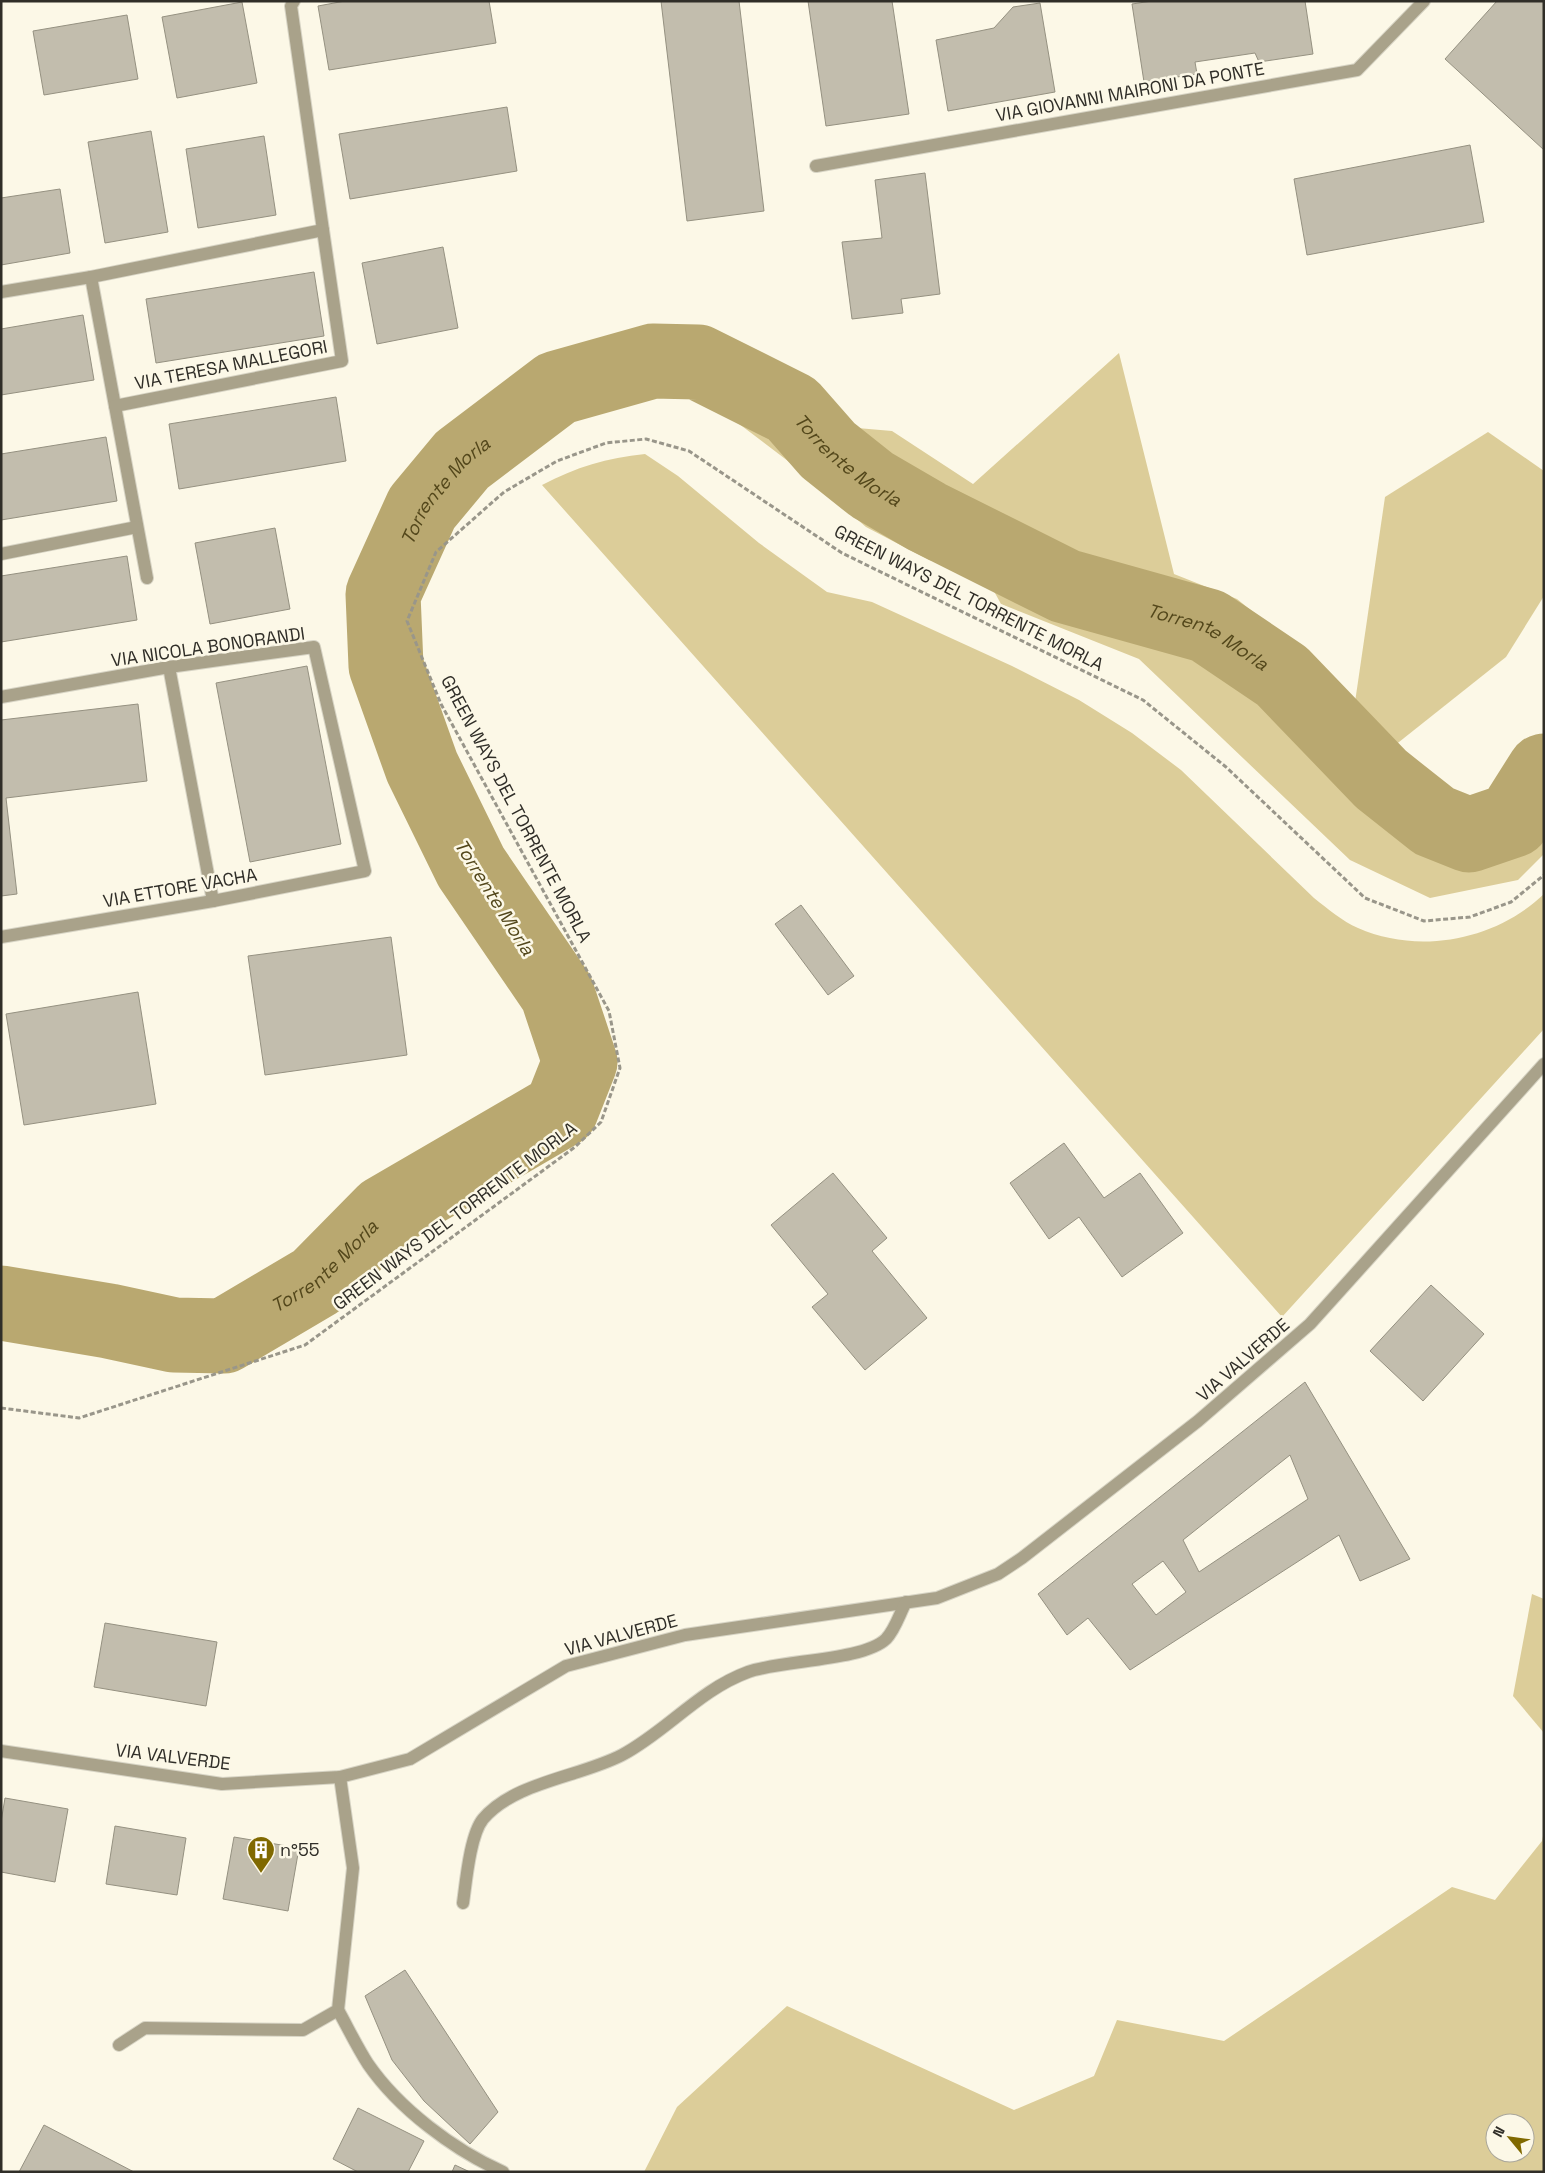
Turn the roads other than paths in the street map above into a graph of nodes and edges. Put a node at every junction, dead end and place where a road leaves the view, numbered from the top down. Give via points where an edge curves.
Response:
1 (294, 1) edge
2 (1424, 1) edge
3 (816, 166) dead end
4 (323, 230) junction
5 (91, 277) junction
6 (1, 292) edge
7 (115, 406) junction
8 (138, 527) junction
9 (1, 554) edge
10 (147, 578) dead end
11 (169, 667) junction
12 (1, 697) edge
13 (364, 871) joint
14 (213, 900) junction
15 (1, 937) edge
16 (1544, 1064) edge
17 (906, 1602) junction
18 (1, 1751) edge
19 (340, 1777) junction
20 (464, 1903) dead end
21 (338, 2010) junction
22 (119, 2045) dead end
23 (503, 2172) edge

1 - 4 street, VIA TERESA MALLEGORI via 291,6
2 - 3 street, VIA GIOVANNI MAIRONI DA PONTE via 1357,70
4 - 5 street
4 - 7 street, VIA TERESA MALLEGORI via 342,361
5 - 6 street
5 - 7 street, VIA TERESA MALLEGORI
7 - 8 street, VIA TERESA MALLEGORI
8 - 9 street
8 - 10 street, VIA TERESA MALLEGORI
11 - 12 street, VIA NICOLA BONORANDI
11 - 13 street, VIA NICOLA BONORANDI via 314,647
11 - 14 street
13 - 14 street, VIA ETTORE VACHA
14 - 15 street, VIA ETTORE VACHA
16 - 17 street, VIA VALVERDE via 1310,1324 1198,1422 998,1574 937,1598
17 - 19 street, VIA VALVERDE via 685,1635 566,1666 410,1759
17 - 20 street via 886,1639 862,1652 749,1672 709,1690 622,1754 496,1805 481,1821 469,1859
18 - 19 street, VIA VALVERDE via 222,1784
19 - 21 street via 353,1868
21 - 22 street via 304,2030 145,2028
21 - 23 street via 369,2065 408,2109 473,2158

